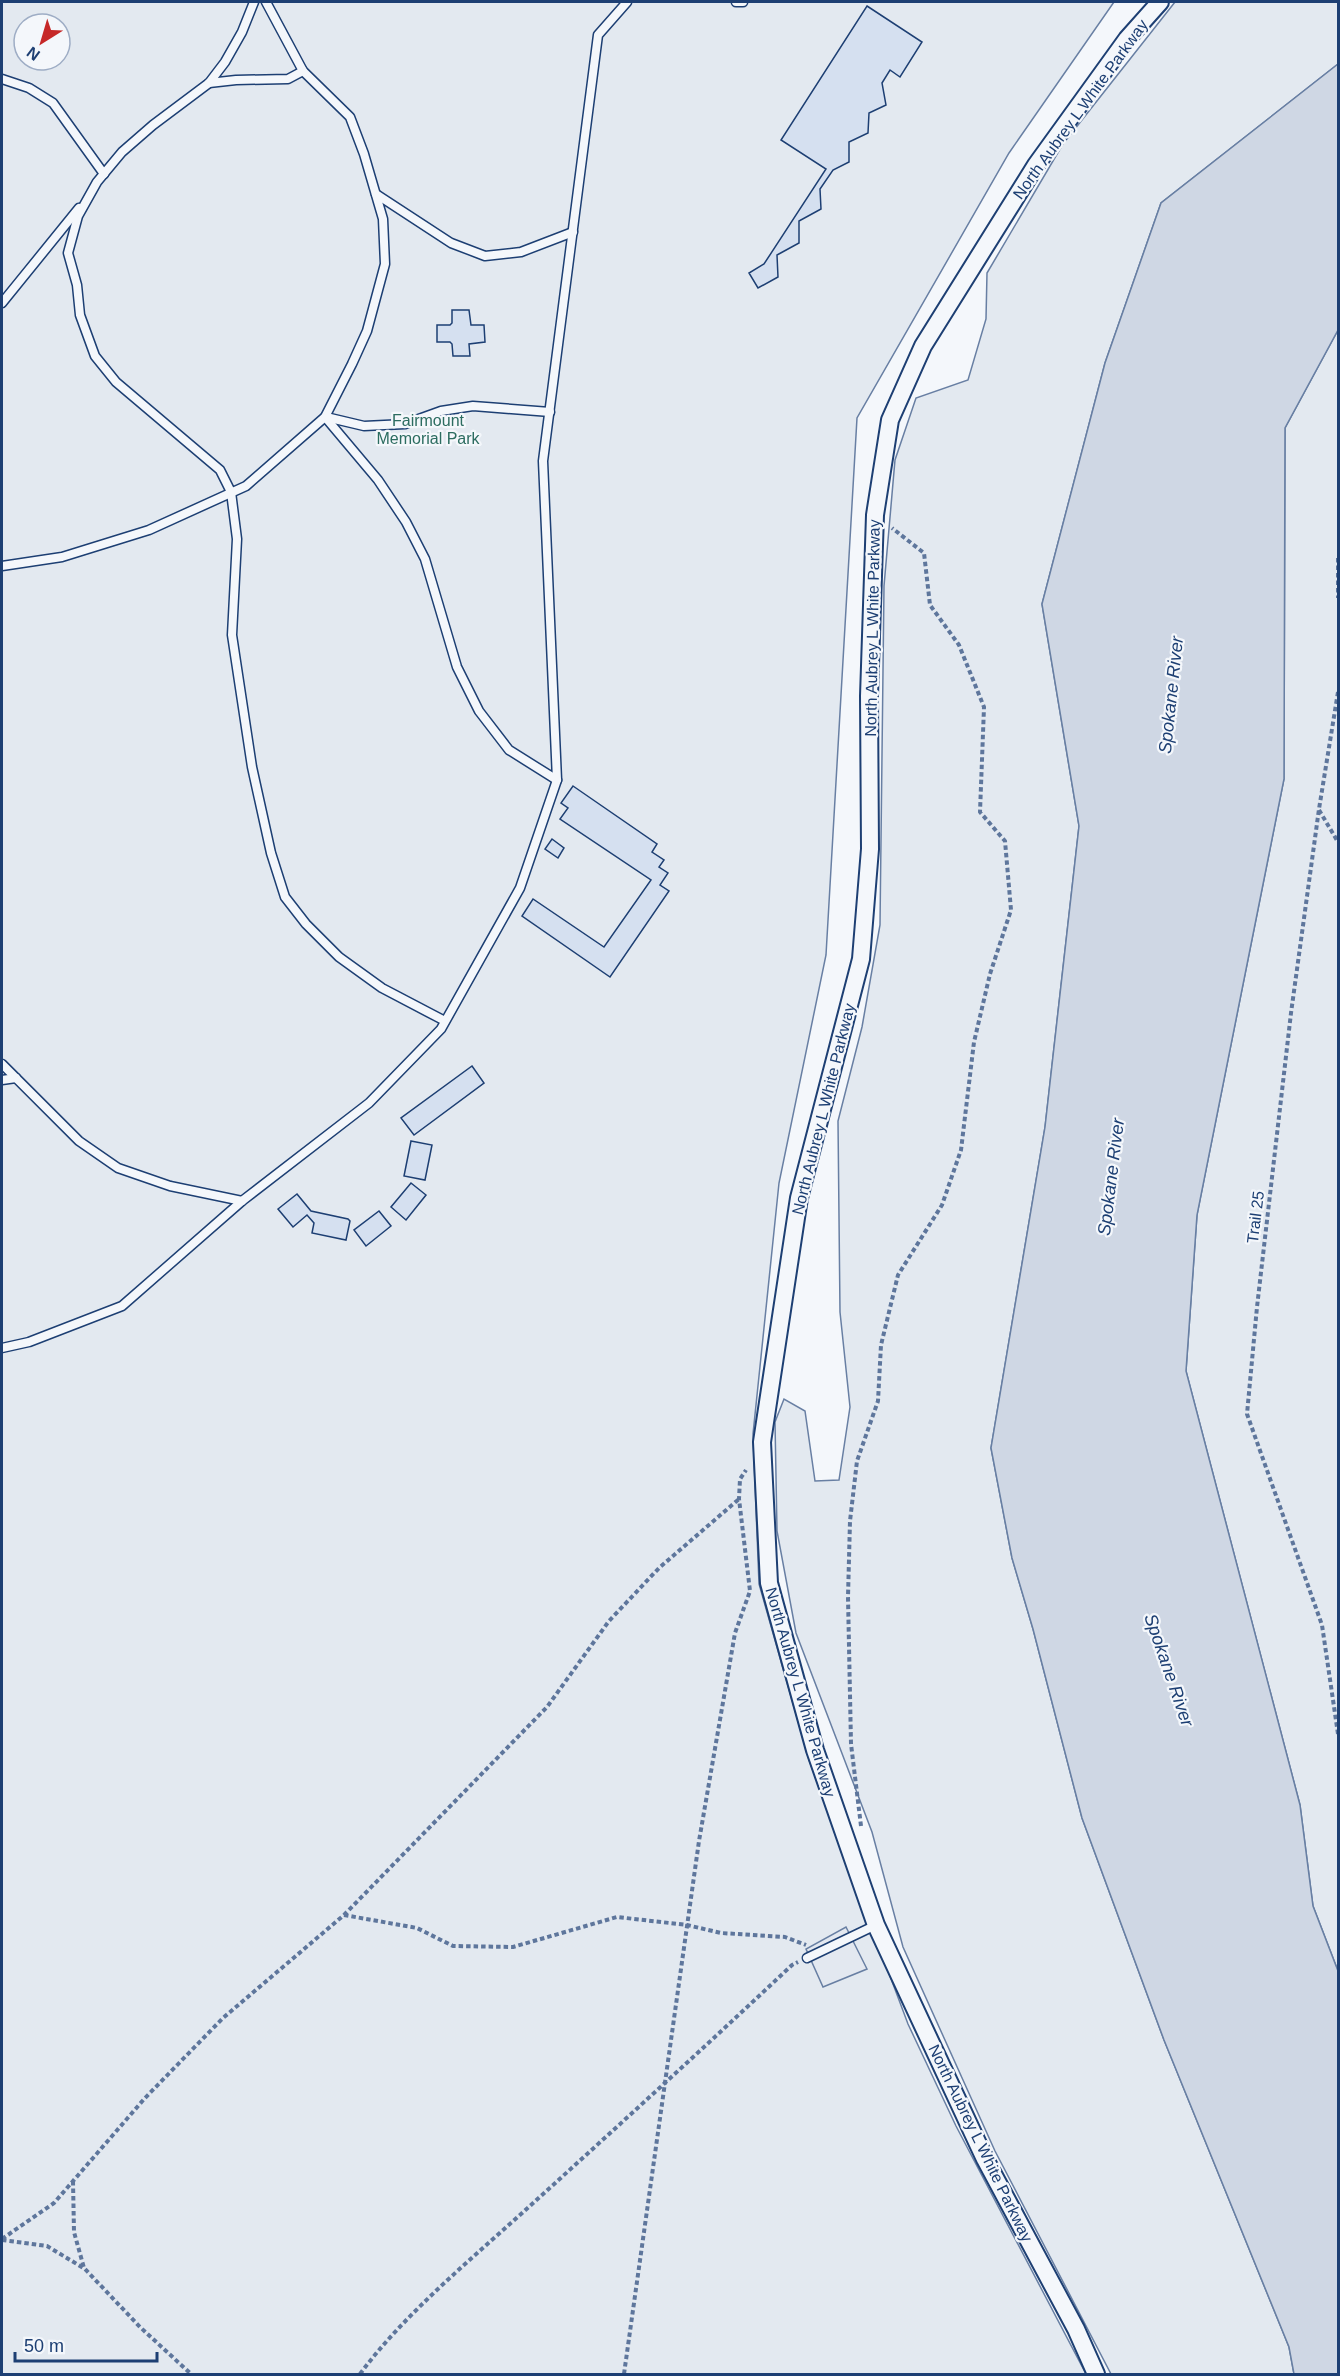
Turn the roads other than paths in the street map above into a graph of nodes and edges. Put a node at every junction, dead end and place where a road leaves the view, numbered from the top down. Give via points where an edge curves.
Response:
1 (254, 2) edge
2 (266, 2) edge
3 (627, 2) edge
4 (735, 2) edge
5 (743, 2) edge
6 (1160, 2) edge
7 (303, 71) junction
8 (2, 79) edge
9 (209, 83) junction
10 (104, 174) junction
11 (90, 194) junction
12 (376, 194) junction
13 (573, 232) junction
14 (2, 303) edge
15 (550, 412) junction
16 (326, 417) junction
17 (231, 492) junction
18 (2, 566) edge
19 (557, 780) junction
20 (445, 1021) junction
21 (2, 1064) edge
22 (16, 1078) junction
23 (2, 1080) edge
24 (242, 1201) junction
25 (2, 1348) edge
26 (876, 1924) junction
27 (807, 1958) road end
28 (1096, 2374) edge

1 - 9 lane via 236,42
2 - 7 lane
3 - 13 lane via 598,35
4 - 5 lane
6 - 26 street, North Aubrey L White Parkway via 1127,39 1036,165 923,346 890,420 875,515 869,696 870,849 861,959 799,1198 762,1442 769,1583 815,1750
7 - 9 lane via 288,79
7 - 12 lane via 350,117
8 - 10 lane via 29,88 53,103
9 - 10 lane via 153,125
10 - 11 lane
11 - 14 lane
11 - 17 lane via 78,216 68,253 80,315 95,356 116,382 220,470
12 - 13 lane via 451,243 485,256 521,252
12 - 16 lane via 383,219 385,264 367,331
13 - 15 lane
15 - 16 lane via 473,406 441,411 405,424 364,426
15 - 19 lane via 543,460
16 - 17 lane via 246,486
16 - 19 lane via 378,480 406,522 425,559 457,667 479,711 508,750
17 - 18 lane via 149,530 62,557
17 - 20 lane via 237,538 232,635 252,767 285,897 339,957 382,988
19 - 20 lane via 520,888
20 - 24 lane via 369,1103
21 - 22 lane
22 - 23 lane
22 - 24 lane via 79,1141 118,1168 170,1186
24 - 25 lane via 122,1306
26 - 27 lane
26 - 28 street, North Aubrey L White Parkway via 985,2159

